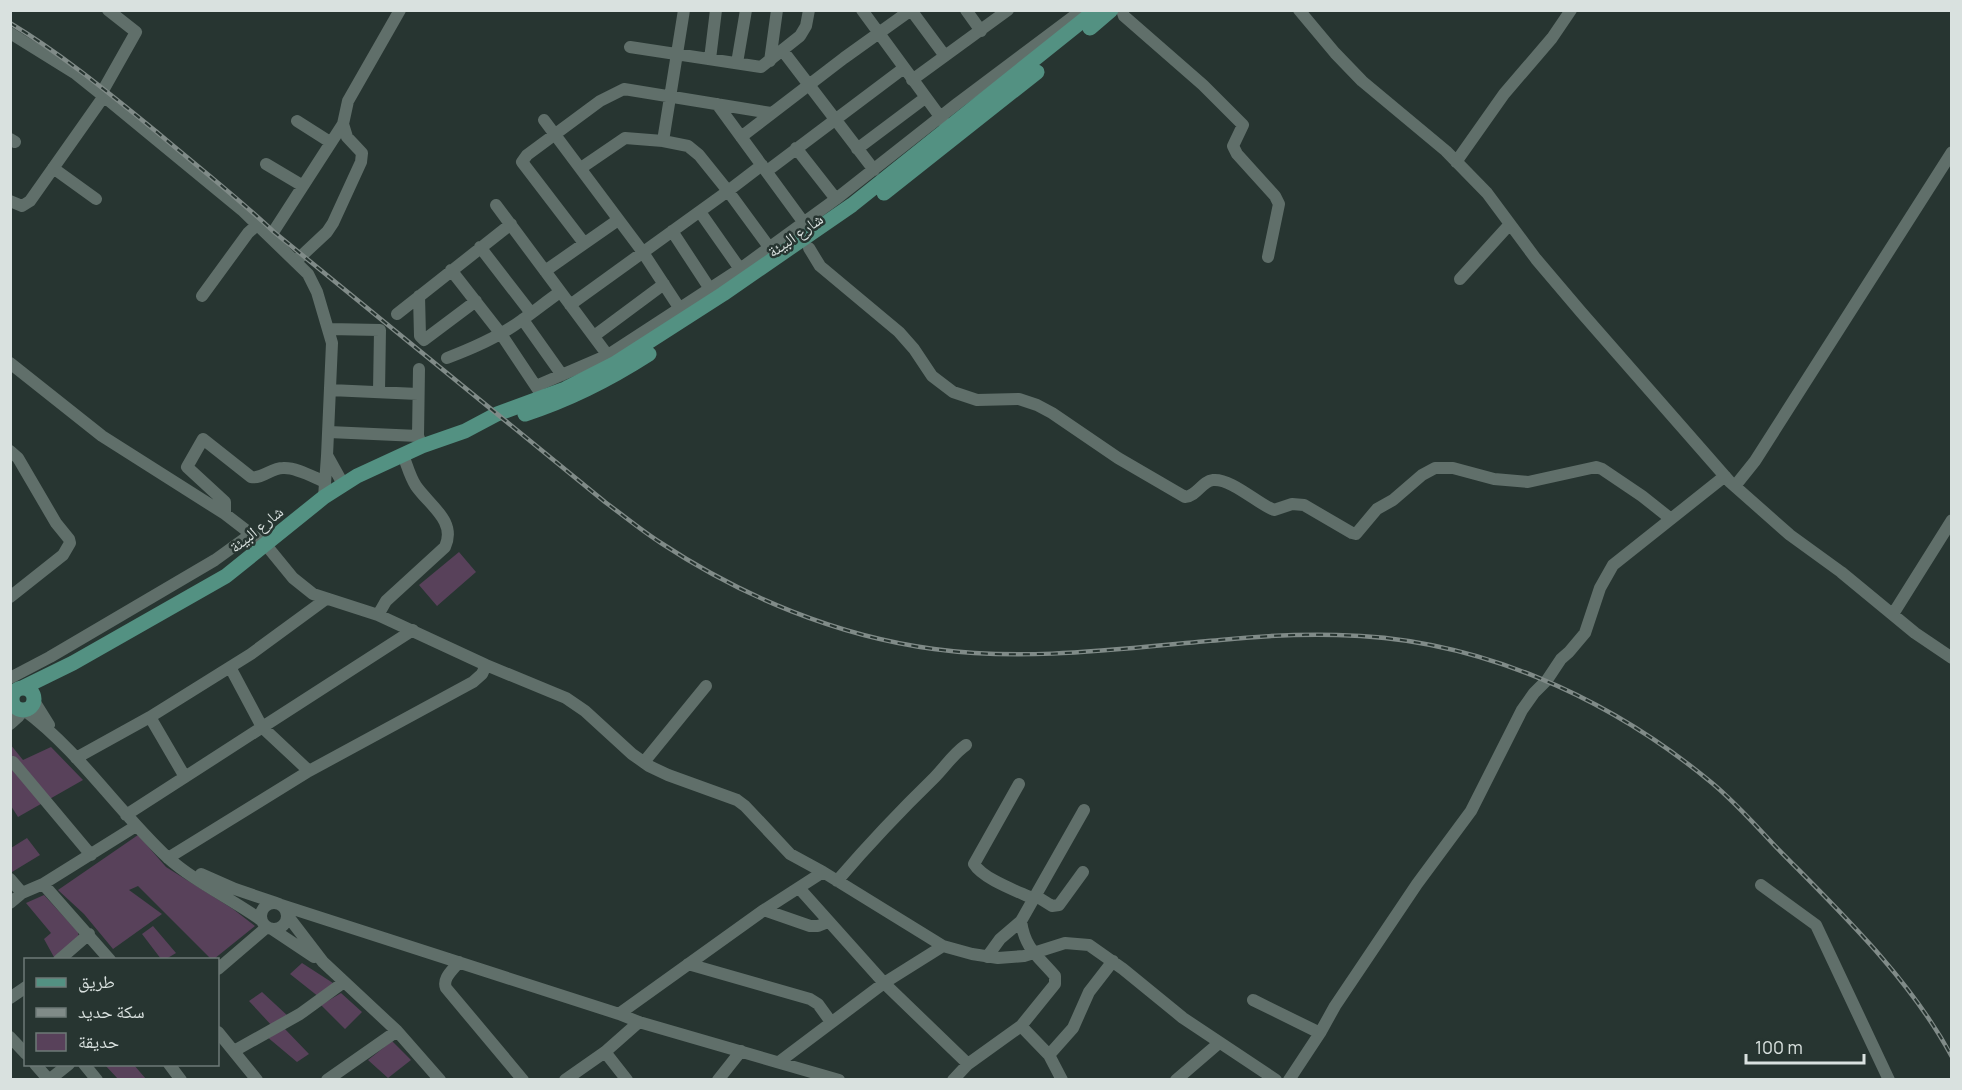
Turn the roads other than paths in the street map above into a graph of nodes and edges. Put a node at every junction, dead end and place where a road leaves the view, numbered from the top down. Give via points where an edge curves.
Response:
1 (108, 10) edge
2 (400, 10) edge
3 (684, 10) edge
4 (716, 10) edge
5 (746, 10) edge
6 (777, 10) edge
7 (809, 10) edge
8 (911, 10) edge
9 (966, 10) edge
10 (1008, 10) edge
11 (1096, 10) edge
12 (1111, 10) edge
13 (1122, 10) edge
14 (1299, 10) edge
15 (1571, 10) edge
16 (863, 11) edge
17 (1079, 12) edge
18 (981, 30) junction
19 (11, 34) edge
20 (878, 34) junction
21 (630, 47) dead end
22 (783, 51) junction
23 (677, 54) junction
24 (945, 56) junction
25 (710, 59) junction
26 (770, 61) junction
27 (737, 63) junction
28 (904, 68) junction
29 (912, 80) junction
30 (809, 85) junction
31 (103, 95) junction
32 (670, 98) junction
33 (925, 98) junction
34 (717, 105) junction
35 (771, 112) junction
36 (834, 119) junction
37 (544, 120) dead end
38 (297, 121) dead end
39 (343, 124) junction
40 (949, 128) junction
41 (555, 134) junction
42 (741, 137) junction
43 (663, 141) junction
44 (330, 142) junction
45 (796, 148) junction
46 (857, 149) junction
47 (1952, 152) edge
48 (1456, 162) junction
49 (266, 164) dead end
50 (53, 168) junction
51 (581, 168) junction
52 (764, 168) junction
53 (874, 170) junction
54 (303, 186) junction
55 (728, 191) junction
56 (96, 199) dead end
57 (836, 200) junction
58 (10, 201) edge
59 (496, 205) dead end
60 (700, 212) junction
61 (618, 220) junction
62 (258, 224) junction
63 (804, 224) junction
64 (1510, 224) junction
65 (511, 225) junction
66 (672, 231) junction
67 (270, 237) junction
68 (584, 243) junction
69 (480, 247) junction
70 (769, 247) junction
71 (809, 248) junction
72 (642, 252) junction
73 (1268, 257) dead end
74 (296, 261) junction
75 (740, 269) junction
76 (451, 270) junction
77 (545, 271) junction
78 (1460, 279) dead end
79 (664, 284) junction
80 (710, 289) junction
81 (560, 292) junction
82 (202, 296) dead end
83 (419, 296) junction
84 (476, 301) junction
85 (570, 305) junction
86 (680, 309) junction
87 (397, 314) dead end
88 (527, 317) junction
89 (329, 328) junction
90 (501, 334) junction
91 (594, 336) junction
92 (447, 358) dead end
93 (10, 363) edge
94 (614, 364) junction
95 (419, 369) dead end
96 (562, 375) junction
97 (330, 390) junction
98 (379, 391) junction
99 (540, 392) junction
100 (418, 394) junction
101 (465, 431) junction
102 (329, 432) junction
103 (420, 441) junction
104 (10, 451) edge
105 (403, 455) junction
106 (327, 456) junction
107 (1725, 476) junction
108 (325, 482) junction
109 (343, 484) junction
110 (1735, 486) junction
111 (324, 497) junction
112 (225, 514) junction
113 (1671, 519) junction
114 (1952, 520) edge
115 (251, 534) junction
116 (266, 545) junction
117 (10, 597) edge
118 (326, 599) junction
119 (1893, 614) junction
120 (378, 615) junction
121 (413, 630) junction
122 (1952, 658) edge
123 (486, 665) junction
124 (230, 667) junction
125 (706, 686) dead end
126 (17, 694) edge
127 (150, 717) junction
128 (10, 724) edge
129 (262, 727) junction
130 (966, 745) dead end
131 (76, 758) junction
132 (14, 762) dead end
133 (644, 762) junction
134 (309, 771) junction
135 (185, 777) junction
136 (1019, 784) dead end
137 (1084, 810) dead end
138 (126, 815) junction
139 (136, 826) junction
140 (91, 855) junction
141 (168, 858) junction
142 (823, 872) junction
143 (1083, 872) dead end
144 (10, 879) edge
145 (837, 881) junction
146 (43, 884) junction
147 (1761, 885) dead end
148 (799, 888) junction
149 (22, 893) junction
150 (1035, 897) junction
151 (10, 903) edge
152 (764, 910) junction
153 (277, 918) junction
154 (323, 918) junction
155 (1021, 921) junction
156 (828, 922) junction
157 (89, 934) junction
158 (943, 946) junction
159 (1033, 954) junction
160 (987, 957) junction
161 (61, 958) edge
162 (108, 958) edge
163 (1113, 961) junction
164 (323, 962) junction
165 (459, 962) junction
166 (688, 964) junction
167 (219, 968) edge
168 (344, 982) junction
169 (884, 983) junction
170 (24, 988) edge
171 (10, 998) edge
172 (1253, 1000) dead end
173 (620, 1014) junction
174 (639, 1022) junction
175 (831, 1022) junction
176 (1021, 1026) junction
177 (397, 1031) junction
178 (219, 1033) edge
179 (1320, 1034) junction
180 (10, 1037) edge
181 (1219, 1043) junction
182 (234, 1051) junction
183 (741, 1051) junction
184 (24, 1052) edge
185 (605, 1052) junction
186 (1049, 1055) junction
187 (779, 1062) junction
188 (36, 1066) edge
189 (68, 1066) edge
190 (85, 1066) edge
191 (170, 1066) edge
192 (963, 1074) edge
193 (345, 1075) edge
194 (248, 1077) edge
195 (830, 1078) edge
196 (49, 1080) edge
197 (97, 1080) edge
198 (180, 1080) edge
199 (327, 1080) edge
200 (440, 1080) edge
201 (523, 1080) edge
202 (565, 1080) edge
203 (627, 1080) edge
204 (718, 1080) edge
205 (1062, 1080) edge
206 (1176, 1080) edge
207 (1276, 1080) edge
208 (1289, 1080) edge
209 (1889, 1080) edge

1 - 31 street via 136,32
2 - 39 street via 348,101
3 - 23 street
4 - 25 street
5 - 27 street
6 - 26 street
7 - 22 street via 805,30
8 - 20 street
8 - 24 street
9 - 18 street
10 - 18 street
11 - 40 main road, شارع البيئة
12 - 40 main road, شارع البيئة
13 - 73 street via 1243,125 1233,146 1279,204
14 - 48 street via 1356,75
15 - 48 street
16 - 20 street
17 - 40 street
18 - 24 street
19 - 31 street
20 - 28 street
20 - 30 street
21 - 23 street
22 - 26 street
22 - 30 street
23 - 25 street
23 - 32 street
24 - 29 street
25 - 27 street
26 - 27 street via 761,66
28 - 29 street
28 - 36 street
29 - 33 street
30 - 35 street
30 - 36 street
31 - 50 street
31 - 62 street
32 - 34 street
32 - 41 street via 620,90
32 - 43 street
33 - 40 street
33 - 46 street
34 - 35 street
34 - 42 street
35 - 42 street
36 - 45 street
36 - 46 street
37 - 41 street
38 - 44 street
39 - 44 street
39 - 74 street via 347,137 362,153 361,162 333,223
40 - 53 street
40 - 71 main road, شارع البيئة via 858,213
40 - 94 main road, شارع البيئة via 804,239
41 - 51 street
41 - 68 street via 522,162
42 - 52 street
43 - 51 street via 625,138
43 - 55 street via 693,149
44 - 54 street
45 - 52 street
45 - 57 street
46 - 53 street
47 - 110 street via 1755,461
48 - 64 street via 1487,193
49 - 54 street
50 - 56 street
50 - 58 street via 26,205
51 - 61 street
52 - 55 street
52 - 63 street
53 - 57 street
54 - 67 street
55 - 60 street
55 - 70 street
57 - 63 street
59 - 65 street
60 - 66 street
60 - 75 street
61 - 68 street
61 - 72 street
62 - 67 street
62 - 82 street
63 - 70 street
64 - 78 street
64 - 107 street
65 - 69 street
65 - 77 street
66 - 72 street
66 - 80 street
67 - 74 street
68 - 77 street
69 - 76 street
69 - 88 street
70 - 75 street
71 - 94 main road, شارع البيئة via 730,302
71 - 113 street via 820,266 899,332 932,376 953,392 977,400 1019,399 1037,405 1185,497 1191,497 1210,480 1217,480 1274,510 1304,505 1356,534 1377,509 1435,468 1449,467 1494,479 1528,482 1596,467
72 - 79 street
72 - 85 street
74 - 89 street via 314,282
75 - 80 street
76 - 83 street
76 - 84 street
77 - 81 street
79 - 86 street
79 - 91 street
80 - 86 street
81 - 85 street
81 - 88 street
83 - 84 street via 420,336 424,340
83 - 87 street
84 - 90 street
85 - 91 street
86 - 94 street
88 - 90 street
88 - 96 street
89 - 97 street
89 - 98 street via 380,330
90 - 92 street
90 - 99 street
91 - 94 street
93 - 112 street via 102,436
94 - 96 street
94 - 99 main road, شارع البيئة via 566,388
94 - 101 main road, شارع البيئة via 556,404
95 - 100 street
96 - 99 street
97 - 98 street
97 - 102 street
98 - 100 street
99 - 101 main road, شارع البيئة
100 - 103 street
101 - 103 main road, شارع البيئة
102 - 103 street
102 - 106 street
103 - 105 main road, شارع البيئة
104 - 117 street via 70,543 63,555
105 - 109 main road, شارع البيئة
105 - 120 street via 414,484 444,520 448,539 386,601
106 - 108 street
106 - 109 street
107 - 110 street
107 - 113 street
108 - 111 street
108 - 112 street via 290,468 251,477 203,440 187,467 225,502
109 - 111 main road, شارع البيئة
110 - 119 street via 1790,535
111 - 116 main road, شارع البيئة
112 - 115 street
113 - 179 street via 1613,565 1600,588 1585,633 1522,710 1471,811 1417,884
114 - 119 street
115 - 116 street
115 - 126 street via 215,561 50,657
116 - 118 street via 299,583
116 - 126 main road, شارع البيئة via 226,576 73,663 44,688
118 - 120 street
118 - 124 street
119 - 122 street
120 - 121 street
121 - 123 street
121 - 129 street
123 - 133 street via 576,704
123 - 134 street via 473,682
124 - 127 street
124 - 129 street
125 - 133 street
126 - 128 street via 19,716
126 - 131 street
127 - 131 street
127 - 135 street
129 - 134 street
129 - 135 street
130 - 145 street via 885,825
131 - 138 street
132 - 140 street
133 - 142 street via 736,800 790,854
134 - 141 street
135 - 138 street
136 - 150 street via 974,864 997,881
137 - 150 street
138 - 139 street
139 - 140 street
139 - 141 street
140 - 146 street
141 - 153 street
141 - 153 street via 189,875
142 - 145 street
142 - 148 street
143 - 150 street via 1059,905 1052,906
144 - 149 street
145 - 158 street
146 - 149 street
146 - 157 street
147 - 209 street via 1816,925
148 - 152 street
148 - 156 street
149 - 151 street
150 - 155 street
152 - 156 street via 810,926
152 - 166 street
153 - 154 street
153 - 154 street
153 - 164 street
153 - 164 street
153 - 167 street
154 - 165 street
155 - 159 street
155 - 160 street
156 - 169 street
157 - 161 street
157 - 162 street
158 - 160 street
158 - 169 street
159 - 160 street
159 - 163 street via 1058,944 1077,943 1089,945
159 - 176 street via 1056,980
163 - 181 street
163 - 186 street via 1089,992 1073,1028
164 - 168 street
165 - 173 street
165 - 201 street via 444,985
166 - 173 street
166 - 175 street via 810,999
168 - 177 street
168 - 182 street via 300,1014
169 - 175 street
169 - 192 street
170 - 171 street
172 - 179 street
173 - 174 street
174 - 183 street
174 - 185 street
175 - 187 street
176 - 186 street
176 - 192 street
177 - 193 street
177 - 200 street
178 - 182 street
179 - 208 street
180 - 184 street
181 - 206 street
181 - 207 street
182 - 194 street
183 - 187 street
183 - 204 street
185 - 202 street
185 - 203 street
186 - 205 street
187 - 195 street
188 - 196 street
189 - 196 street
190 - 197 street
191 - 198 street
193 - 199 street

